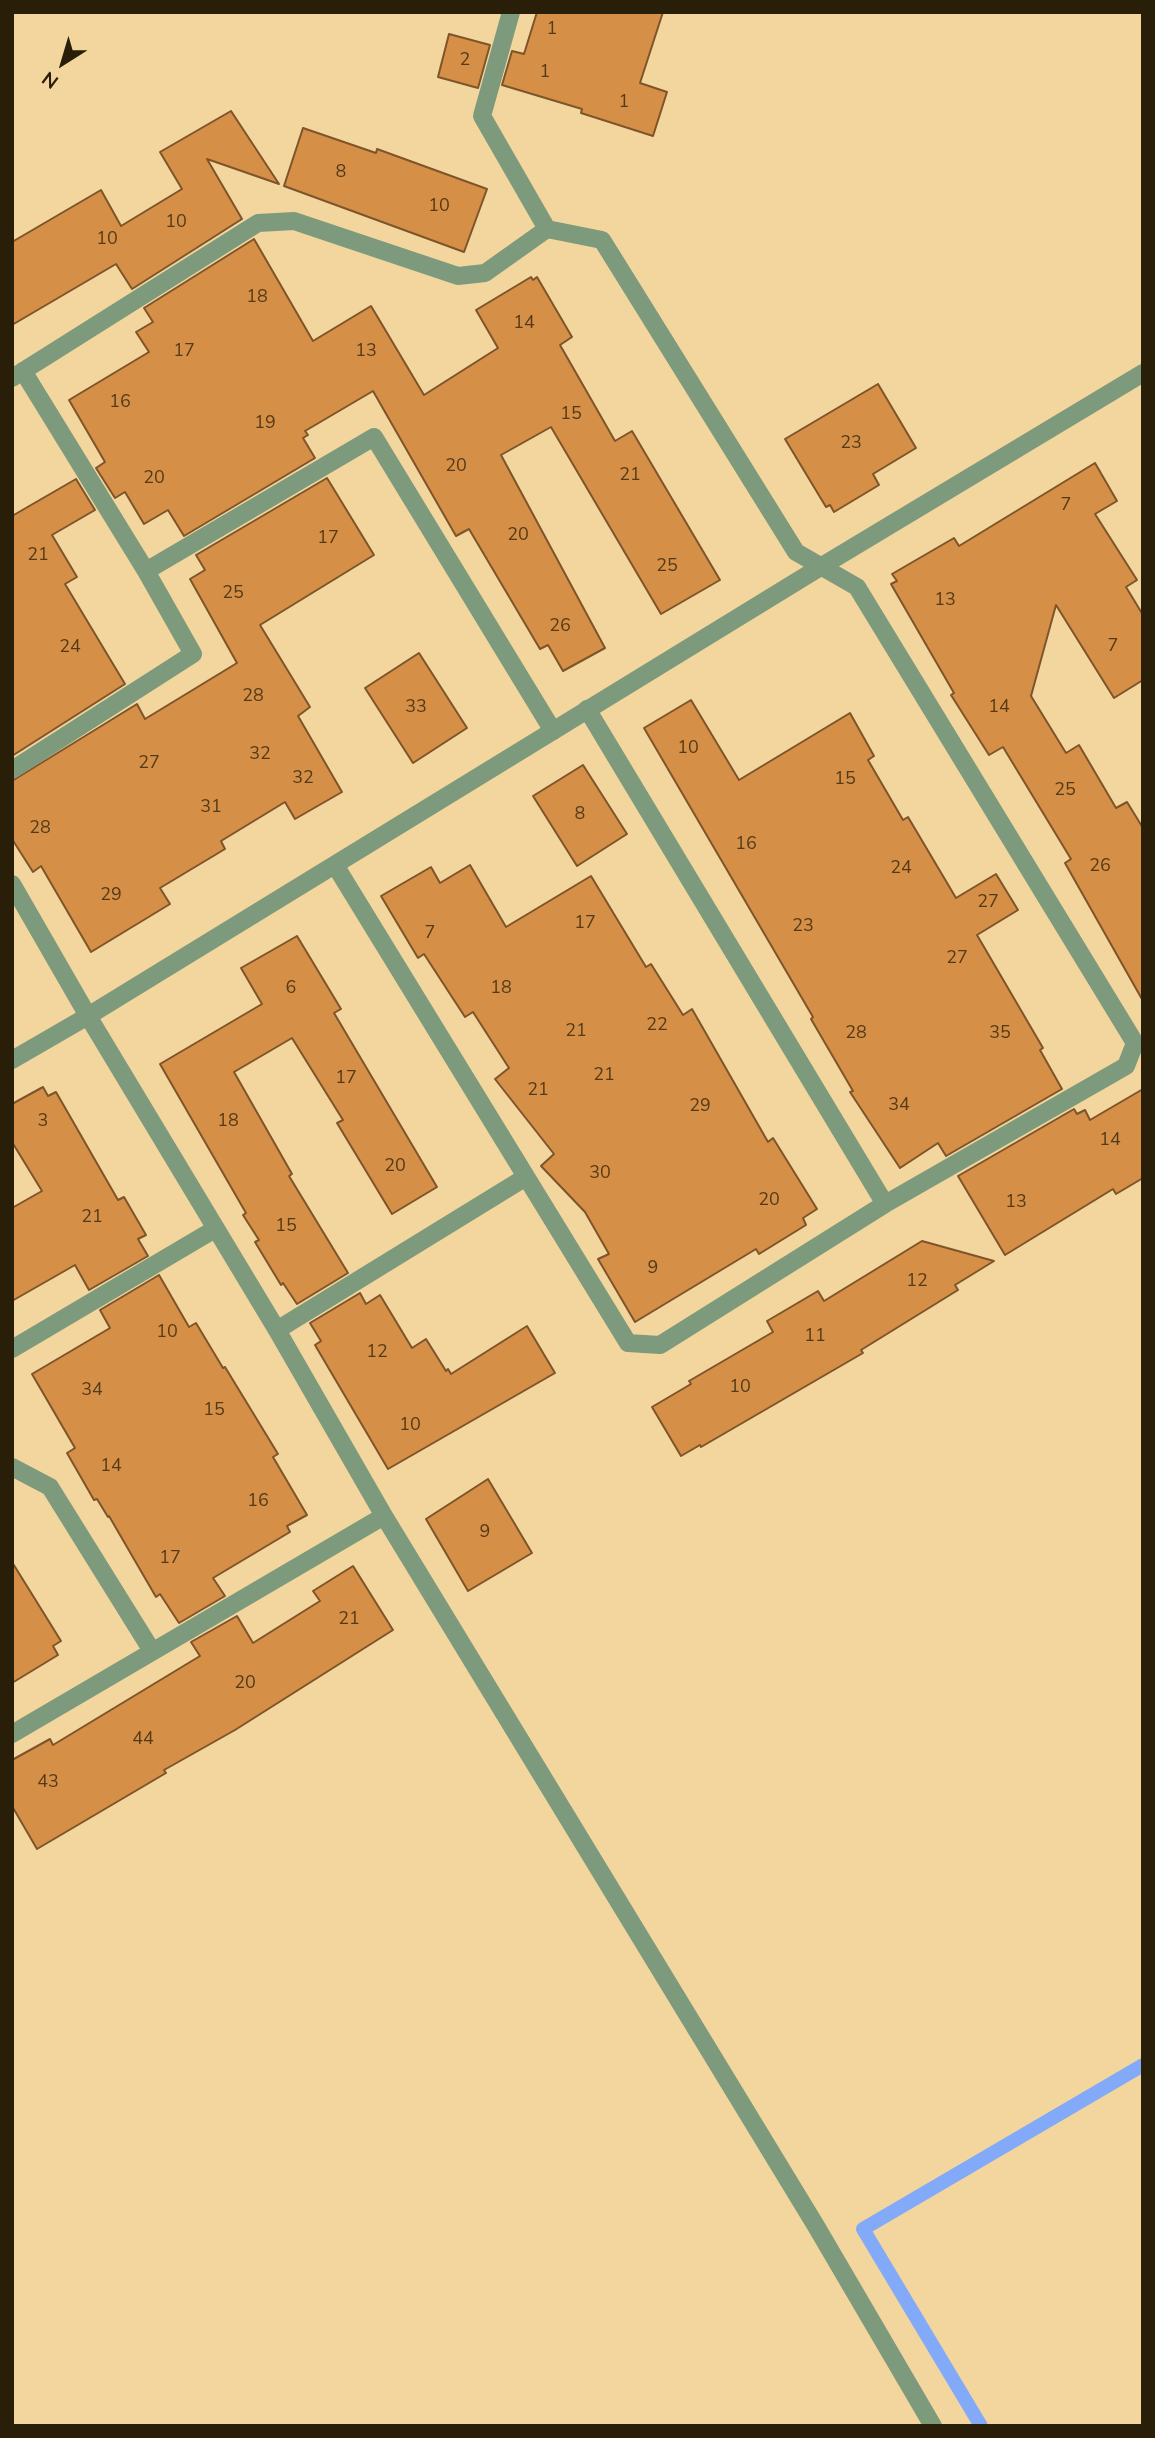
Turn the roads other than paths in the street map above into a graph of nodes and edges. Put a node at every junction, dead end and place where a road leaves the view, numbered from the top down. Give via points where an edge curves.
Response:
1 (511, 12) edge
2 (547, 229) junction
3 (1143, 373) edge
4 (18, 374) edge
5 (822, 566) junction
6 (146, 571) junction
7 (587, 709) junction
8 (553, 731) junction
9 (12, 769) edge
10 (335, 864) junction
11 (12, 884) edge
12 (88, 1016) junction
13 (12, 1060) edge
14 (526, 1177) junction
15 (885, 1204) junction
16 (215, 1228) junction
17 (277, 1330) junction
18 (12, 1349) edge
19 (12, 1467) edge
20 (384, 1516) junction
21 (152, 1651) junction
22 (12, 1734) edge
23 (933, 2426) edge

1 - 2 street via 482,116
2 - 4 street via 485,273 458,276 294,221 258,223
2 - 5 street via 602,240 796,552
3 - 5 street
4 - 6 street
5 - 7 street
5 - 15 street via 857,587 1135,1044 1126,1066
6 - 8 street via 374,437
6 - 9 street via 193,654
7 - 8 street
7 - 15 street
8 - 10 street
10 - 12 street
10 - 14 street
11 - 12 street
12 - 13 street
12 - 16 street
14 - 15 street via 628,1343 660,1345
14 - 17 street
16 - 17 street
16 - 18 street
17 - 20 street
19 - 21 street via 50,1487
20 - 21 street
20 - 23 street
21 - 22 street

